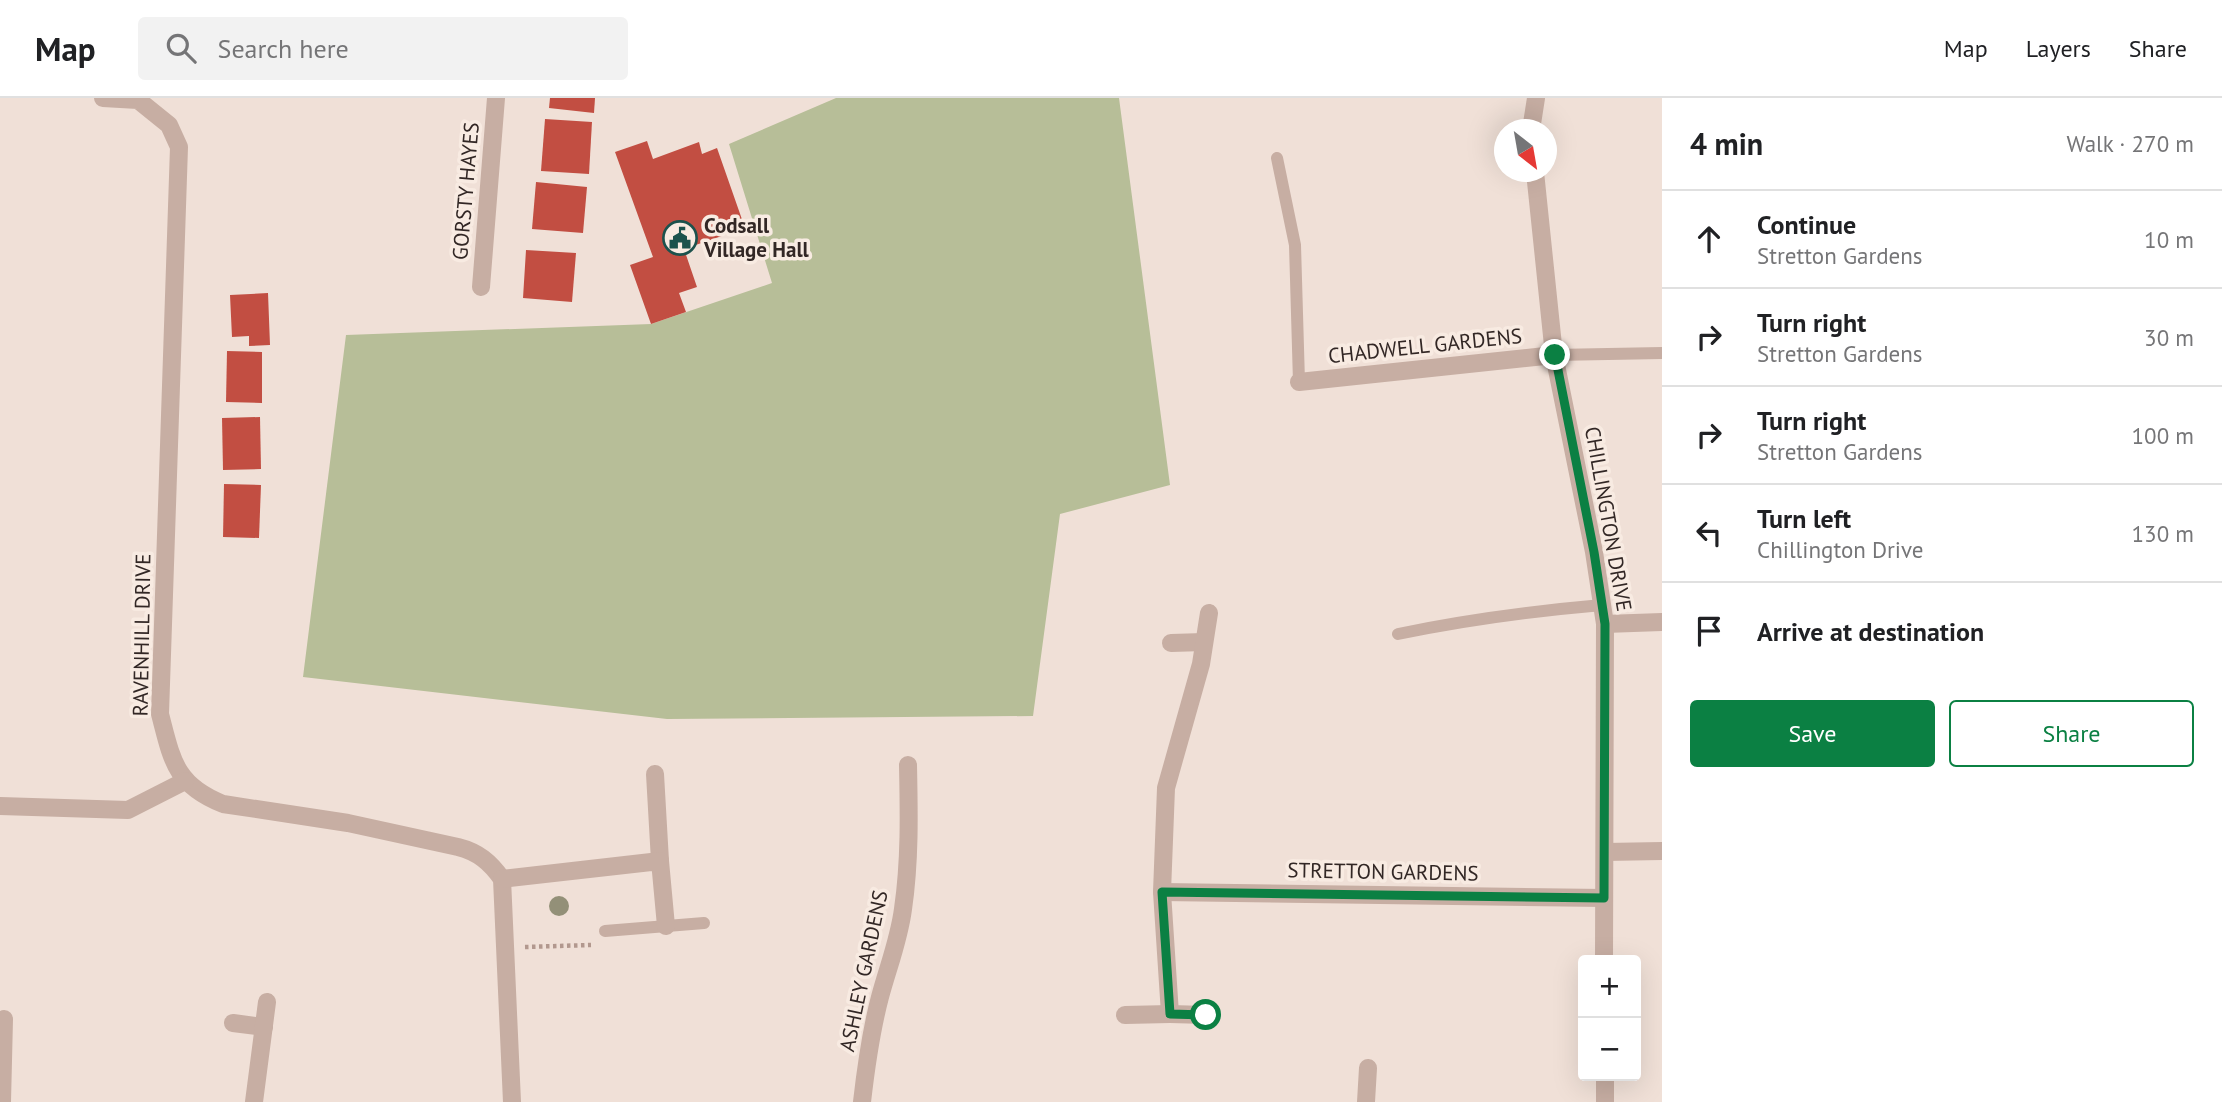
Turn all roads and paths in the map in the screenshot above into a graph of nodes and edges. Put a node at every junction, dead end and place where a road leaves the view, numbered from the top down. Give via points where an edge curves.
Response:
1 (103, 98) edge
2 (496, 98) edge
3 (1536, 98) edge
4 (1533, 119) edge
5 (1277, 158) dead end
6 (1536, 182) edge
7 (481, 287) dead end
8 (1662, 353) edge
9 (1555, 355) junction
10 (1299, 382) joint
11 (1602, 605) junction
12 (1209, 613) dead end
13 (1662, 622) edge
14 (1605, 624) junction
15 (1398, 634) dead end
16 (1204, 642) junction
17 (1171, 643) dead end
18 (908, 765) dead end
19 (655, 775) dead end
20 (185, 781) junction
21 (0, 806) edge
22 (1662, 851) edge
23 (1605, 852) junction
24 (660, 861) junction
25 (502, 879) junction
26 (1162, 892) junction
27 (1604, 898) junction
28 (704, 923) dead end
29 (666, 926) junction
30 (605, 931) dead end
31 (591, 945) dead end
32 (520, 947) dead end
33 (1604, 955) edge
34 (267, 1002) dead end
35 (1170, 1014) junction
36 (1206, 1015) dead end
37 (1125, 1016) dead end
38 (4, 1019) dead end
39 (233, 1023) dead end
40 (264, 1027) junction
41 (1368, 1068) dead end
42 (1605, 1081) edge
43 (2, 1102) edge
44 (254, 1102) edge
45 (512, 1102) edge
46 (862, 1102) edge
47 (1366, 1102) edge
48 (1605, 1102) edge

1 - 20 street, RAVENHILL DRIVE via 138,100 169,125 179,147 160,714 171,755
2 - 7 street, GORSTY HAYES
3 - 4 street
5 - 10 lane via 1295,245
6 - 9 street, CHILLINGTON DRIVE
8 - 9 lane
9 - 10 street, CHADWELL GARDENS
9 - 11 street, CHILLINGTON DRIVE
11 - 14 street, CHILLINGTON DRIVE
11 - 15 lane via 1534,611
12 - 16 street
13 - 14 street
14 - 23 street, CHILLINGTON DRIVE
16 - 17 street
16 - 26 street via 1166,788
18 - 46 street, ASHLEY GARDENS via 909,844 903,909 878,1006
19 - 24 street
20 - 21 street via 128,810
20 - 25 street via 223,804 348,823 471,850
22 - 23 street
23 - 27 street, CHILLINGTON DRIVE
24 - 25 street
24 - 29 street
25 - 45 street
26 - 27 street, STRETTON GARDENS
26 - 35 street
27 - 33 street, CHILLINGTON DRIVE
28 - 29 lane
29 - 30 lane
31 - 32 path
34 - 40 street
35 - 36 street
35 - 37 street
38 - 43 street
39 - 40 street
40 - 44 street
41 - 47 street
42 - 48 street

